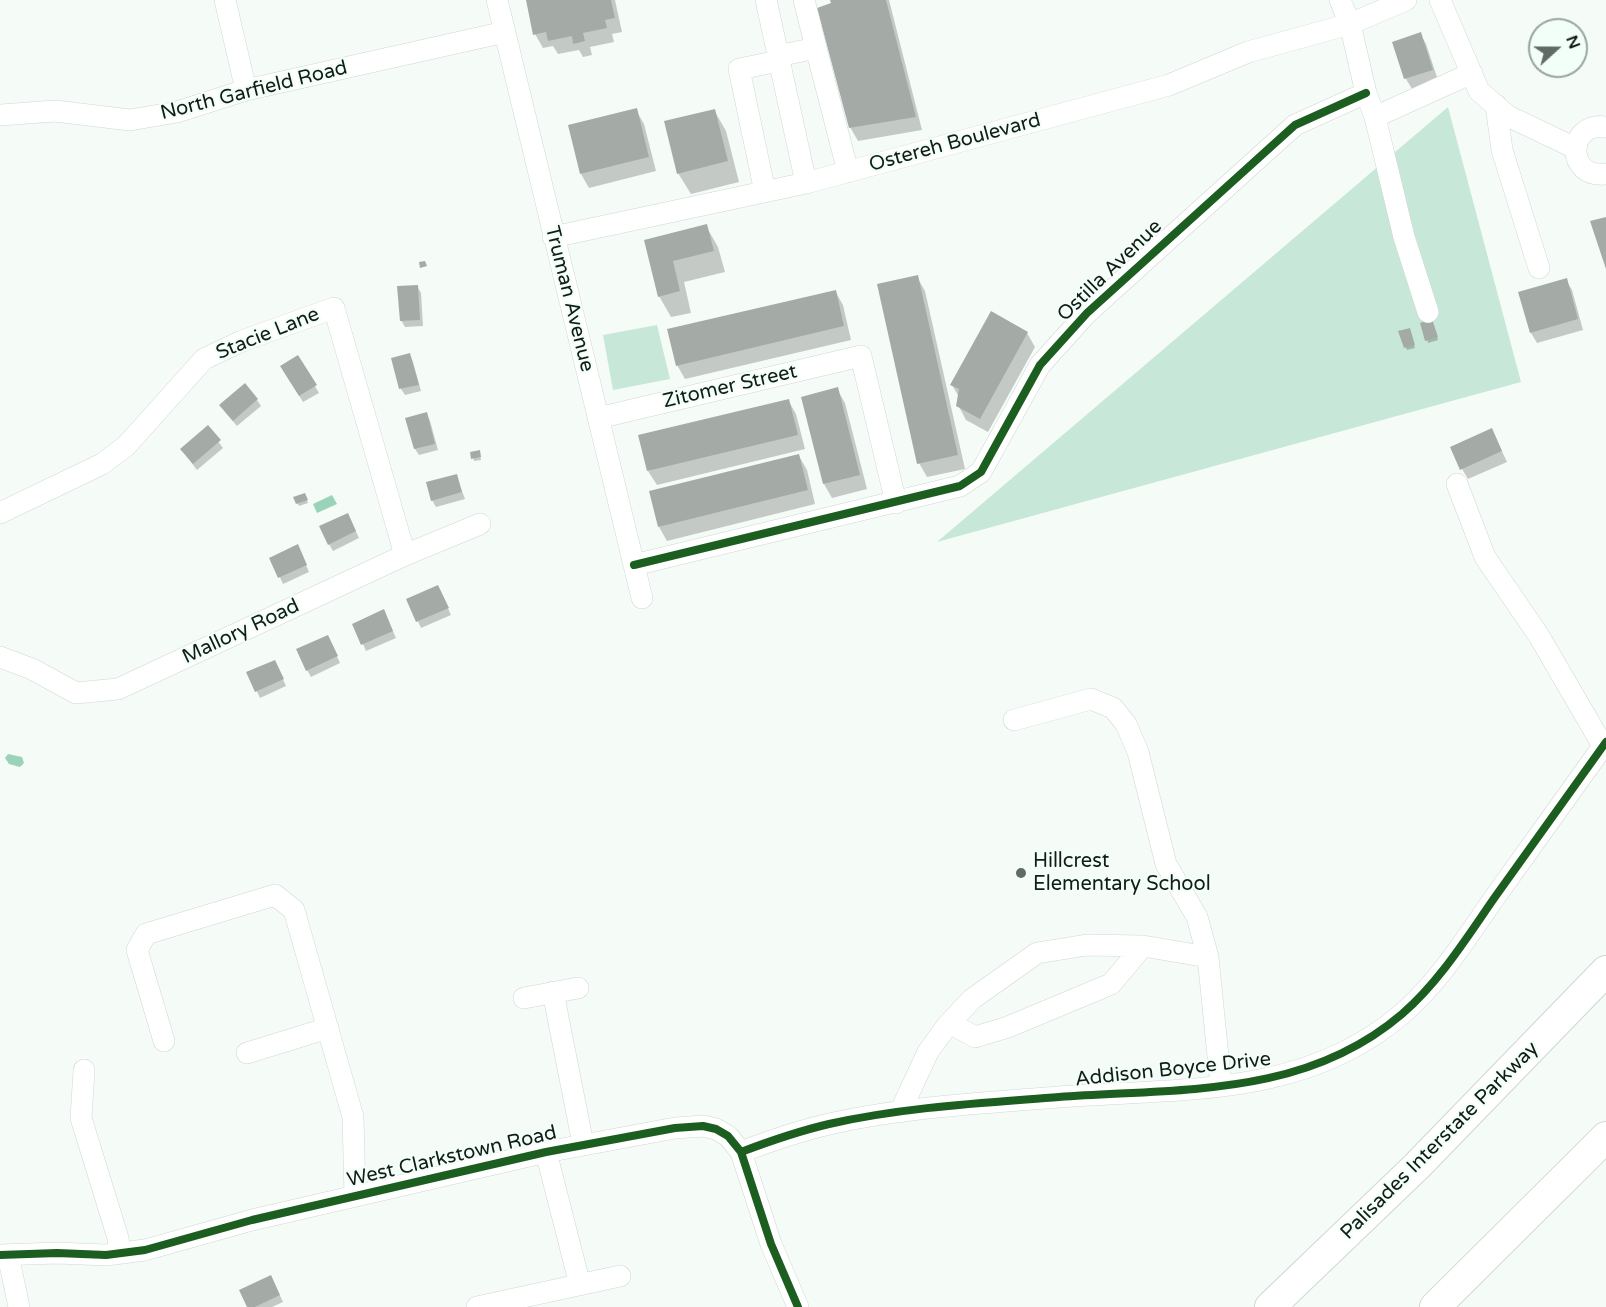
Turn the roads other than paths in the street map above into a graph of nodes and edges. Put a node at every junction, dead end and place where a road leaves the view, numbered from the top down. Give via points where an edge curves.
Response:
1 (225, 0) edge
2 (497, 0) edge
3 (766, 0) edge
4 (804, 0) edge
5 (1340, 0) edge
6 (1406, 0) edge
7 (1440, 0) edge
8 (1350, 24) junction
9 (505, 32) junction
10 (816, 48) junction
11 (779, 58) junction
12 (1472, 73) junction
13 (246, 90) junction
14 (1366, 93) junction
15 (1496, 105) junction
16 (1, 111) edge
17 (1375, 117) junction
18 (1606, 127) edge
19 (1575, 148) junction
20 (848, 172) junction
21 (1606, 174) edge
22 (806, 183) junction
23 (765, 192) junction
24 (553, 237) junction
25 (1539, 268) dead end
26 (1428, 312) dead end
27 (598, 418) junction
28 (1457, 484) dead end
29 (896, 503) junction
30 (0, 513) edge
31 (480, 524) dead end
32 (405, 555) junction
33 (634, 565) junction
34 (642, 598) dead end
35 (0, 657) edge
36 (1014, 720) dead end
37 (1605, 744) edge
38 (1143, 946) junction
39 (1209, 957) junction
40 (1606, 971) edge
41 (578, 988) dead end
42 (553, 992) junction
43 (524, 998) dead end
44 (950, 1023) junction
45 (328, 1028) junction
46 (164, 1041) dead end
47 (247, 1053) dead end
48 (84, 1070) dead end
49 (1221, 1086) junction
50 (900, 1112) junction
51 (1606, 1137) edge
52 (584, 1144) junction
53 (546, 1152) junction
54 (741, 1152) junction
55 (355, 1197) junction
56 (120, 1253) junction
57 (4, 1255) edge
58 (620, 1276) dead end
59 (580, 1285) junction
60 (19, 1307) edge
61 (477, 1307) edge
62 (798, 1307) edge
63 (1270, 1307) edge
64 (1436, 1307) edge

1 - 13 street
2 - 9 street, Truman Avenue
3 - 11 street
4 - 10 street
5 - 8 street
6 - 8 street, Ostereh Boulevard
7 - 12 street
8 - 14 street
8 - 20 street, Ostereh Boulevard via 1248,52 1168,85
9 - 13 street, North Garfield Road
9 - 24 street, Truman Avenue
10 - 11 street
10 - 20 street
11 - 22 street
11 - 23 street via 739,69
12 - 15 street via 1479,91
12 - 17 street
13 - 16 street, North Garfield Road via 177,112 130,120 55,111
14 - 17 street
14 - 29 street, Ostilla Avenue via 1295,125 1087,313 1040,365 981,472 960,486
15 - 19 street via 1508,116
15 - 25 street via 1502,150
17 - 26 street via 1404,237
18 - 19 street via 1595,126 1583,133
19 - 21 street via 1584,170
20 - 22 street, Ostereh Boulevard
22 - 23 street, Ostereh Boulevard
23 - 24 street, Ostereh Boulevard
24 - 27 street, Truman Avenue
27 - 29 street, Zitomer Street via 861,356
27 - 33 street, Truman Avenue
28 - 37 street via 1485,557
29 - 33 street, Ostilla Avenue
30 - 32 street, Stacie Lane via 102,464 126,446 204,359 334,308
31 - 32 street, Mallory Road
32 - 35 street, Mallory Road via 118,689 76,693
33 - 34 street, Truman Avenue
36 - 39 street via 1091,699 1113,708 1126,724 1138,753 1166,864 1197,917
37 - 49 street, Addison Boyce Drive via 1456,952 1401,1015 1368,1039 1315,1066
38 - 39 street
38 - 44 street via 1087,945 1037,953 972,999
38 - 44 street via 1111,984 1008,1027 975,1037
39 - 49 street
40 - 63 highway, Palisades Interstate Parkway via 1433,1150
41 - 42 street
42 - 43 street
42 - 52 street
44 - 50 street via 928,1052
45 - 46 street via 294,910 275,896 146,934 137,950
45 - 47 street
45 - 55 street via 353,1117
48 - 56 street via 81,1118
49 - 50 street, Addison Boyce Drive
50 - 54 street, Addison Boyce Drive via 810,1128
51 - 64 highway
52 - 53 street, West Clarkstown Road
52 - 54 street, West Clarkstown Road via 703,1126 728,1136
53 - 55 street, West Clarkstown Road
53 - 59 street
54 - 62 street, West Clarkstown Road via 771,1244
55 - 56 street, West Clarkstown Road
56 - 57 street, West Clarkstown Road
57 - 60 street
58 - 59 street
59 - 61 street

